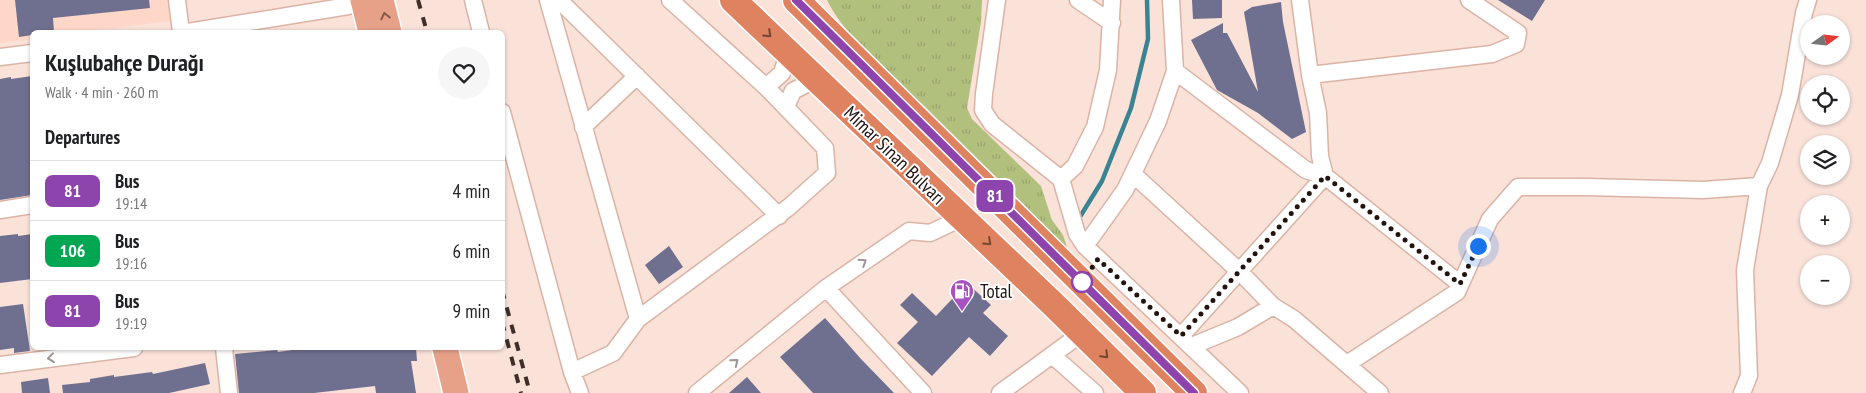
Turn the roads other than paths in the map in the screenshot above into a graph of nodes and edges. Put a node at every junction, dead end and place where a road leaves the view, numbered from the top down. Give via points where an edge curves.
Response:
1 (177, 0) edge
2 (381, 0) edge
3 (473, 0) edge
4 (548, 0) edge
5 (559, 0) edge
6 (670, 0) edge
7 (733, 0) edge
8 (796, 0) edge
9 (815, 0) edge
10 (998, 0) edge
11 (1078, 0) edge
12 (1112, 0) edge
13 (1171, 0) edge
14 (1300, 0) edge
15 (1469, 0) edge
16 (1808, 0) edge
17 (352, 2) edge
18 (1112, 23) junction
19 (181, 30) edge
20 (199, 30) edge
21 (354, 30) edge
22 (370, 30) edge
23 (388, 30) edge
24 (481, 30) edge
25 (847, 49) junction
26 (30, 53) edge
27 (788, 53) junction
28 (0, 57) edge
29 (1175, 71) junction
30 (1310, 75) junction
31 (637, 76) junction
32 (816, 79) junction
33 (766, 87) junction
34 (786, 107) junction
35 (505, 123) edge
36 (583, 127) junction
37 (1133, 174) junction
38 (1325, 176) junction
39 (1061, 179) junction
40 (1759, 186) junction
41 (30, 205) edge
42 (0, 210) edge
43 (779, 216) junction
44 (962, 218) junction
45 (1085, 246) junction
46 (1239, 271) junction
47 (1460, 284) junction
48 (826, 288) junction
49 (1273, 306) junction
50 (638, 319) junction
51 (1082, 333) junction
52 (1187, 341) junction
53 (118, 350) edge
54 (224, 350) edge
55 (445, 350) edge
56 (462, 350) edge
57 (1052, 355) junction
58 (1347, 364) junction
59 (0, 365) edge
60 (572, 372) junction
61 (229, 393) edge
62 (456, 393) edge
63 (472, 393) edge
64 (580, 393) edge
65 (697, 393) edge
66 (923, 393) edge
67 (1000, 393) edge
68 (1094, 393) edge
69 (1143, 393) edge
70 (1194, 393) edge
71 (1240, 393) edge
72 (1380, 393) edge
73 (1742, 393) edge

1 - 19 street
23 -> 2 main road
3 - 24 street
4 - 36 street
5 - 31 street
6 - 33 street
7 -> 27 highway, Mimar Sinan Bulvarı
8 - 25 highway
9 - 25 highway
10 - 39 street via 983,110 992,124
11 - 18 street
12 - 18 street
13 - 29 street
14 - 30 street
15 - 30 street via 1518,33 1516,44 1492,54
16 - 40 street via 1790,95 1770,163
17 - 20 street
17 - 21 main road
17 - 22 main road
18 - 39 street via 1108,70 1095,127 1075,166
25 - 70 highway
26 - 28 street
27 - 32 highway, Mimar Sinan Bulvarı
27 - 33 street via 782,73
29 - 37 street via 1158,121
29 - 38 street via 1306,170
30 - 38 street
31 - 36 street
31 - 43 street
32 - 34 street via 793,91
32 - 44 highway, Mimar Sinan Bulvarı
33 - 34 street
34 - 43 street via 825,148 827,173
35 - 60 street
36 - 50 street
37 - 45 street
37 - 46 street
38 - 46 street
38 - 47 street
39 - 45 street via 1077,234
40 - 47 street via 1703,190 1518,187 1490,219
40 - 73 street via 1745,270 1749,376
41 - 42 street
43 - 50 street
48 -> 44 street via 909,230 930,233
44 -> 51 highway, Mimar Sinan Bulvarı
45 - 52 street
46 - 49 street
46 - 52 street
47 - 58 street via 1457,292
65 -> 48 street
48 - 66 street
49 - 52 street via 1238,327
49 - 58 street via 1294,319
50 - 60 street via 613,353
51 - 57 street
51 -> 69 highway, Mimar Sinan Bulvarı
52 - 71 street
53 -> 59 street
54 - 61 street
55 - 62 main road
56 - 63 main road
57 - 67 street
57 - 68 street
58 - 72 street
60 - 64 street

